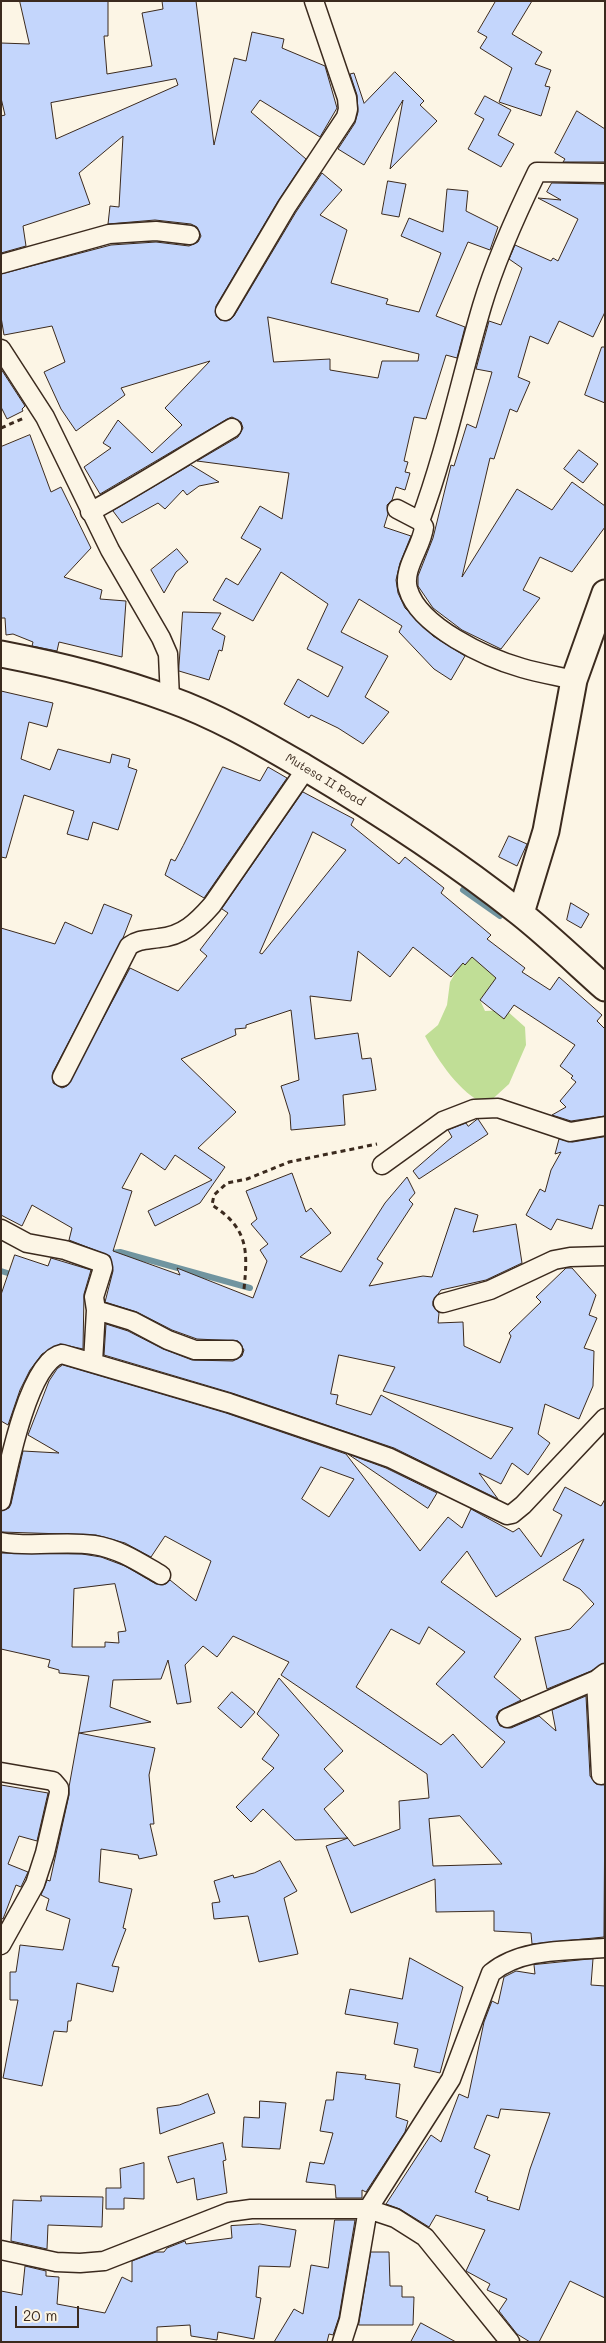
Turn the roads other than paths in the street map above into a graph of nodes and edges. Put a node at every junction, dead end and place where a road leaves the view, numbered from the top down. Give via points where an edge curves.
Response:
1 (314, 1) edge
2 (605, 173) edge
3 (190, 235) dead end
4 (1, 264) edge
5 (225, 311) dead end
6 (1, 349) edge
7 (232, 428) dead end
8 (397, 509) dead end
9 (90, 512) junction
10 (420, 521) junction
11 (605, 594) edge
12 (1, 654) edge
13 (574, 680) junction
14 (170, 699) junction
15 (306, 769) junction
16 (521, 914) junction
17 (605, 988) edge
18 (62, 1077) dead end
19 (605, 1126) edge
20 (382, 1165) dead end
21 (1, 1229) edge
22 (605, 1256) edge
23 (443, 1303) dead end
24 (96, 1310) junction
25 (233, 1350) dead end
26 (93, 1362) junction
27 (605, 1418) edge
28 (1, 1501) edge
29 (1, 1542) edge
30 (161, 1575) dead end
31 (600, 1677) edge
32 (507, 1718) dead end
33 (1, 1772) edge
34 (601, 1774) dead end
35 (1, 1945) edge
36 (605, 1948) edge
37 (368, 2209) junction
38 (1, 2250) edge
39 (342, 2342) edge
40 (510, 2342) edge

1 - 5 street via 347,98 346,117 287,206
2 - 10 street via 537,172 513,221 483,303 436,477
3 - 4 street via 156,231 109,234
6 - 9 street via 45,417
7 - 9 street via 171,463 139,486
8 - 10 street
9 - 14 street via 168,654
10 - 13 street via 424,533 408,571 407,588 429,620 474,649 521,668
11 - 13 street
12 - 14 street, Mutesa II Road
13 - 16 street via 546,831
14 - 15 street, Mutesa II Road via 218,719
15 - 16 street, Mutesa II Road via 350,794
15 - 18 street via 212,905 195,924 180,933 143,939 129,946
16 - 17 street, Mutesa II Road
19 - 20 street via 570,1132 498,1108 474,1109 444,1120
21 - 24 street via 27,1243 65,1250 102,1263 94,1297
22 - 23 street via 554,1260 490,1290
24 - 25 street via 132,1321 195,1350
24 - 26 street
26 - 27 street via 229,1403 390,1458 507,1515 523,1505
26 - 28 street via 62,1354 51,1359 45,1367 17,1430
29 - 30 street via 24,1546 76,1544 107,1547
31 - 32 street
31 - 34 street
33 - 35 street via 53,1781 59,1793 45,1854 34,1884
36 - 37 street via 545,1952 516,1958 490,1973 451,2079
37 - 38 street via 251,2209 229,2212 104,2261 56,2262
37 - 39 street via 349,2320
37 - 40 street via 395,2218 425,2237

